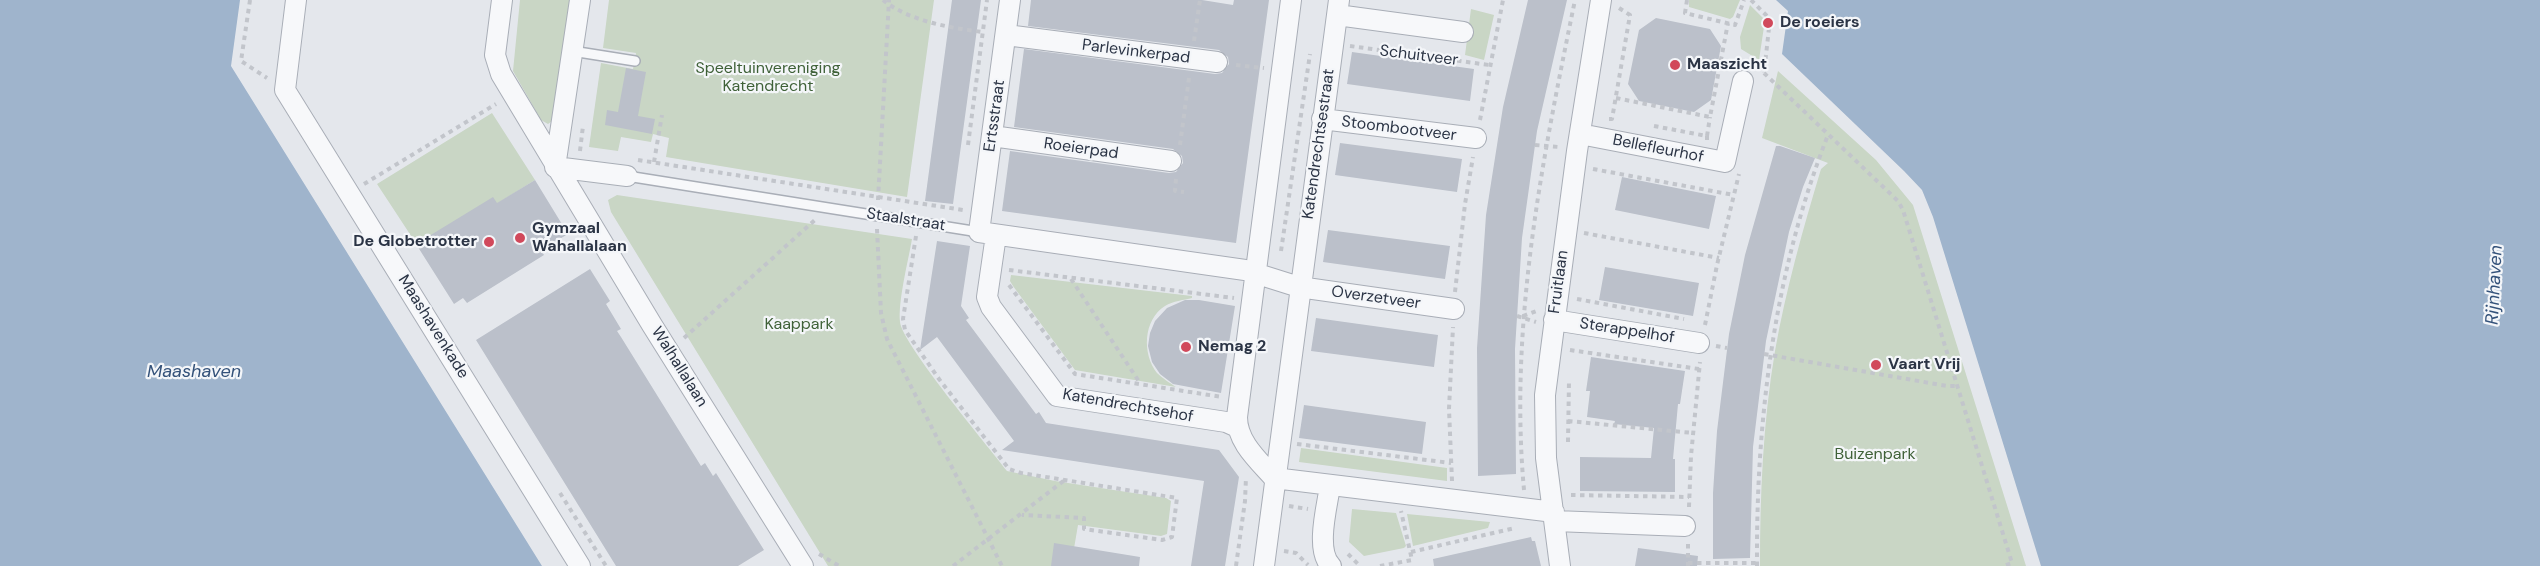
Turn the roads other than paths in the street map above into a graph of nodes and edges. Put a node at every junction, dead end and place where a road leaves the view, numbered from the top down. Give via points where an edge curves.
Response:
1 (296, 0) edge
2 (502, 0) edge
3 (580, 0) edge
4 (1010, 0) edge
5 (1291, 0) edge
6 (1607, 3) edge
7 (1338, 7) edge
8 (1462, 32) dead end
9 (1006, 35) junction
10 (572, 51) junction
11 (635, 61) dead end
12 (1217, 62) road end
13 (1743, 81) dead end
14 (1315, 118) junction
15 (1580, 134) junction
16 (992, 136) junction
17 (1476, 138) road end
18 (1176, 161) road end
19 (555, 167) junction
20 (628, 167) joint
21 (987, 234) junction
22 (1256, 272) junction
23 (1299, 287) junction
24 (1454, 309) road end
25 (1549, 323) junction
26 (1700, 343) dead end
27 (1237, 427) junction
28 (1286, 442) junction
29 (1248, 448) junction
30 (1274, 478) junction
31 (1330, 486) junction
32 (1554, 517) junction
33 (1685, 526) dead end
34 (580, 566) edge
35 (803, 566) edge
36 (1264, 566) edge
37 (1331, 566) edge
38 (1560, 566) edge

1 - 34 street, Maashavenkade via 285,90
2 - 19 street, Walhallalaan via 495,55 498,69
3 - 10 street
4 - 9 street, Ertsstraat
5 - 22 street
6 - 15 street, Fruitlaan
7 - 8 street, Schuitveer
7 - 14 street, Katendrechtsestraat
9 - 12 street, Parlevinkerpad
9 - 16 street, Ertsstraat
10 - 11 lane
10 - 19 street
13 - 15 street, Bellefleurhof via 1725,162
14 - 17 street, Stoombootveer
14 - 23 street, Katendrechtsestraat
15 - 25 street, Fruitlaan
16 - 18 street, Roeierpad
16 - 21 street, Ertsstraat
19 - 20 street, Staalstraat
19 - 35 street, Walhallalaan
20 - 21 lane, Staalstraat
21 - 22 street, Staalstraat
21 - 27 street, Katendrechtsehof via 987,297 991,307 1057,396 1226,422
22 - 23 street
22 - 27 street
23 - 24 street, Overzetveer
23 - 28 street, Katendrechtsestraat
25 - 26 street, Sterappelhof
25 - 32 street, Fruitlaan via 1545,435
27 - 29 street
28 - 29 street via 1256,454
28 - 30 street, Katendrechtsestraat
29 - 30 street
30 - 31 street
30 - 36 street, Katendrechtsestraat
31 - 32 street
31 - 37 street via 1323,547
32 - 33 street
32 - 38 street, Fruitlaan

